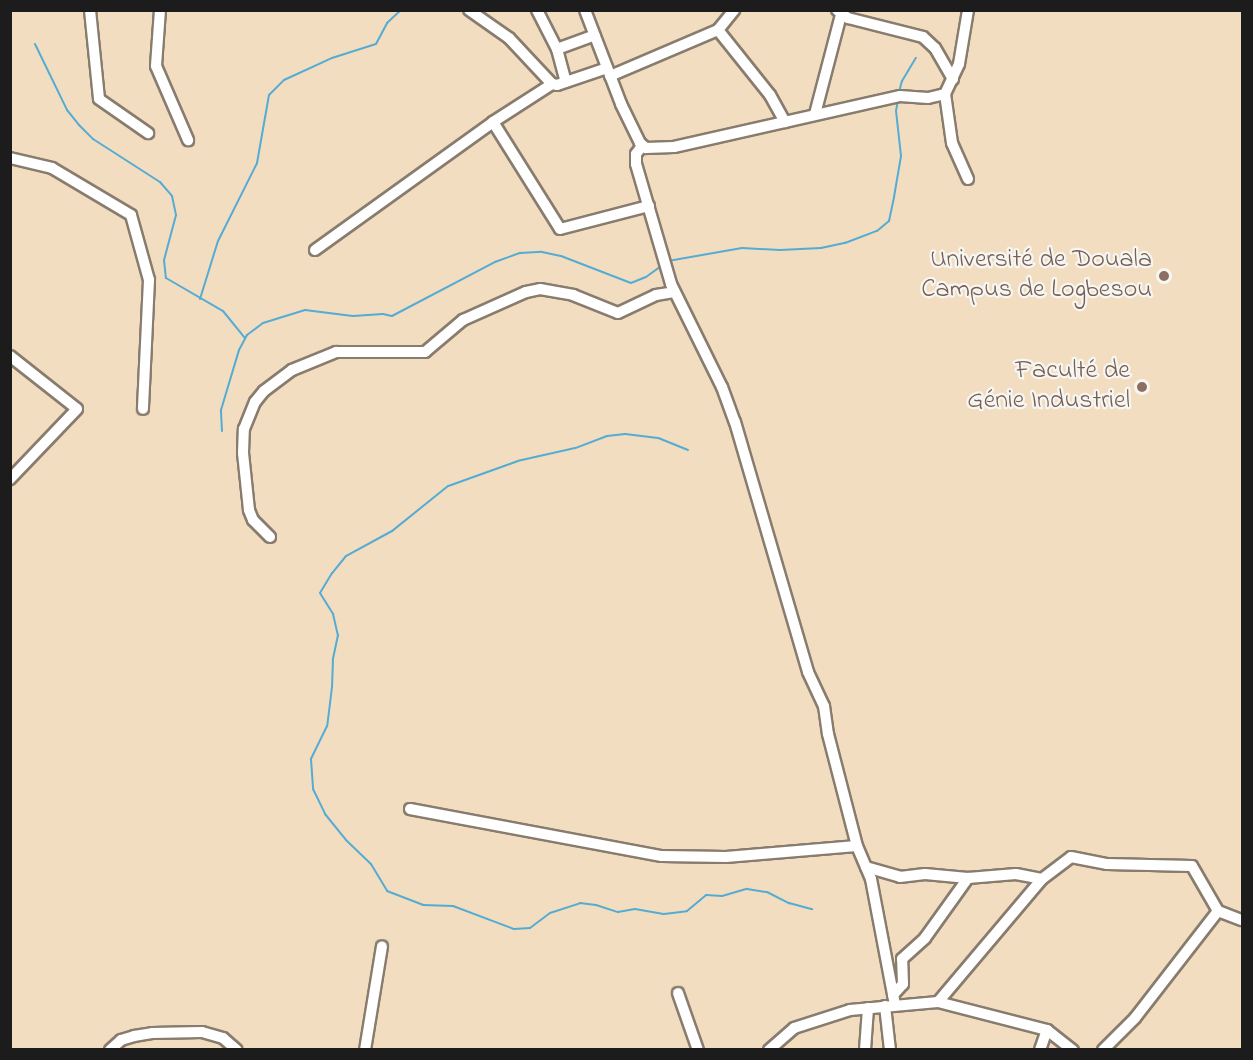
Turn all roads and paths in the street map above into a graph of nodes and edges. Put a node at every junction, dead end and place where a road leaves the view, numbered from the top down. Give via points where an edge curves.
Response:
1 (90, 10) edge
2 (160, 10) edge
3 (537, 10) edge
4 (585, 10) edge
5 (734, 10) edge
6 (968, 10) edge
7 (471, 11) edge
8 (839, 13) edge
9 (718, 30) junction
10 (596, 35) junction
11 (557, 49) junction
12 (608, 72) junction
13 (952, 79) junction
14 (566, 82) junction
15 (552, 84) junction
16 (945, 94) junction
17 (815, 114) junction
18 (493, 122) junction
19 (784, 122) junction
20 (148, 133) dead end
21 (188, 140) dead end
22 (642, 146) junction
23 (10, 158) edge
24 (968, 179) dead end
25 (649, 206) junction
26 (315, 250) dead end
27 (674, 292) junction
28 (10, 356) edge
29 (143, 409) dead end
30 (10, 479) edge
31 (270, 537) dead end
32 (410, 809) dead end
33 (857, 846) junction
34 (866, 867) junction
35 (968, 878) junction
36 (1042, 879) junction
37 (1218, 911) junction
38 (1242, 920) edge
39 (382, 946) dead end
40 (678, 993) dead end
41 (891, 1002) junction
42 (938, 1002) junction
43 (868, 1008) junction
44 (1047, 1030) junction
45 (110, 1050) edge
46 (237, 1050) edge
47 (365, 1050) edge
48 (698, 1050) edge
49 (769, 1050) edge
50 (865, 1050) edge
51 (890, 1050) edge
52 (1041, 1050) edge
53 (1073, 1050) edge
54 (1103, 1050) edge

1 - 20 street via 99,99
2 - 21 street via 156,66
3 - 11 street
4 - 10 street
5 - 9 street
6 - 13 street via 959,64
7 - 15 street via 509,38
8 - 13 street via 923,37 935,48
8 - 17 street
9 - 12 street
9 - 19 street via 771,94
10 - 11 street
10 - 12 street
11 - 14 street
12 - 14 street
12 - 22 street
13 - 16 street
14 - 15 street
15 - 18 street
16 - 17 street via 928,98 900,96
16 - 24 street via 952,144
17 - 19 street
18 - 25 street via 560,228
18 - 26 street
19 - 22 street via 674,147
22 - 25 street via 636,154 636,164
23 - 29 street via 52,168 131,215 149,280
25 - 27 street
27 - 31 street via 656,295 618,313 573,295 540,289 526,291 463,320 425,352 336,352 292,370 255,402 244,429 249,510
27 - 33 street via 708,356 735,422 808,672 824,706
28 - 30 street via 76,409
32 - 33 street via 662,856 726,857
33 - 34 street
34 - 35 street via 896,877 925,874
34 - 41 street via 874,891
35 - 36 street via 1016,874
35 - 41 street via 924,938 902,959 903,984
36 - 37 street via 1071,857 1107,864 1189,865
36 - 42 street
37 - 38 street
37 - 54 street via 1135,1018
39 - 47 street
40 - 48 street
41 - 42 street
41 - 43 street
41 - 51 street
42 - 44 street
43 - 49 street via 803,1024
43 - 50 street
44 - 52 street
44 - 53 street
45 - 46 street via 134,1036 202,1032 223,1038

